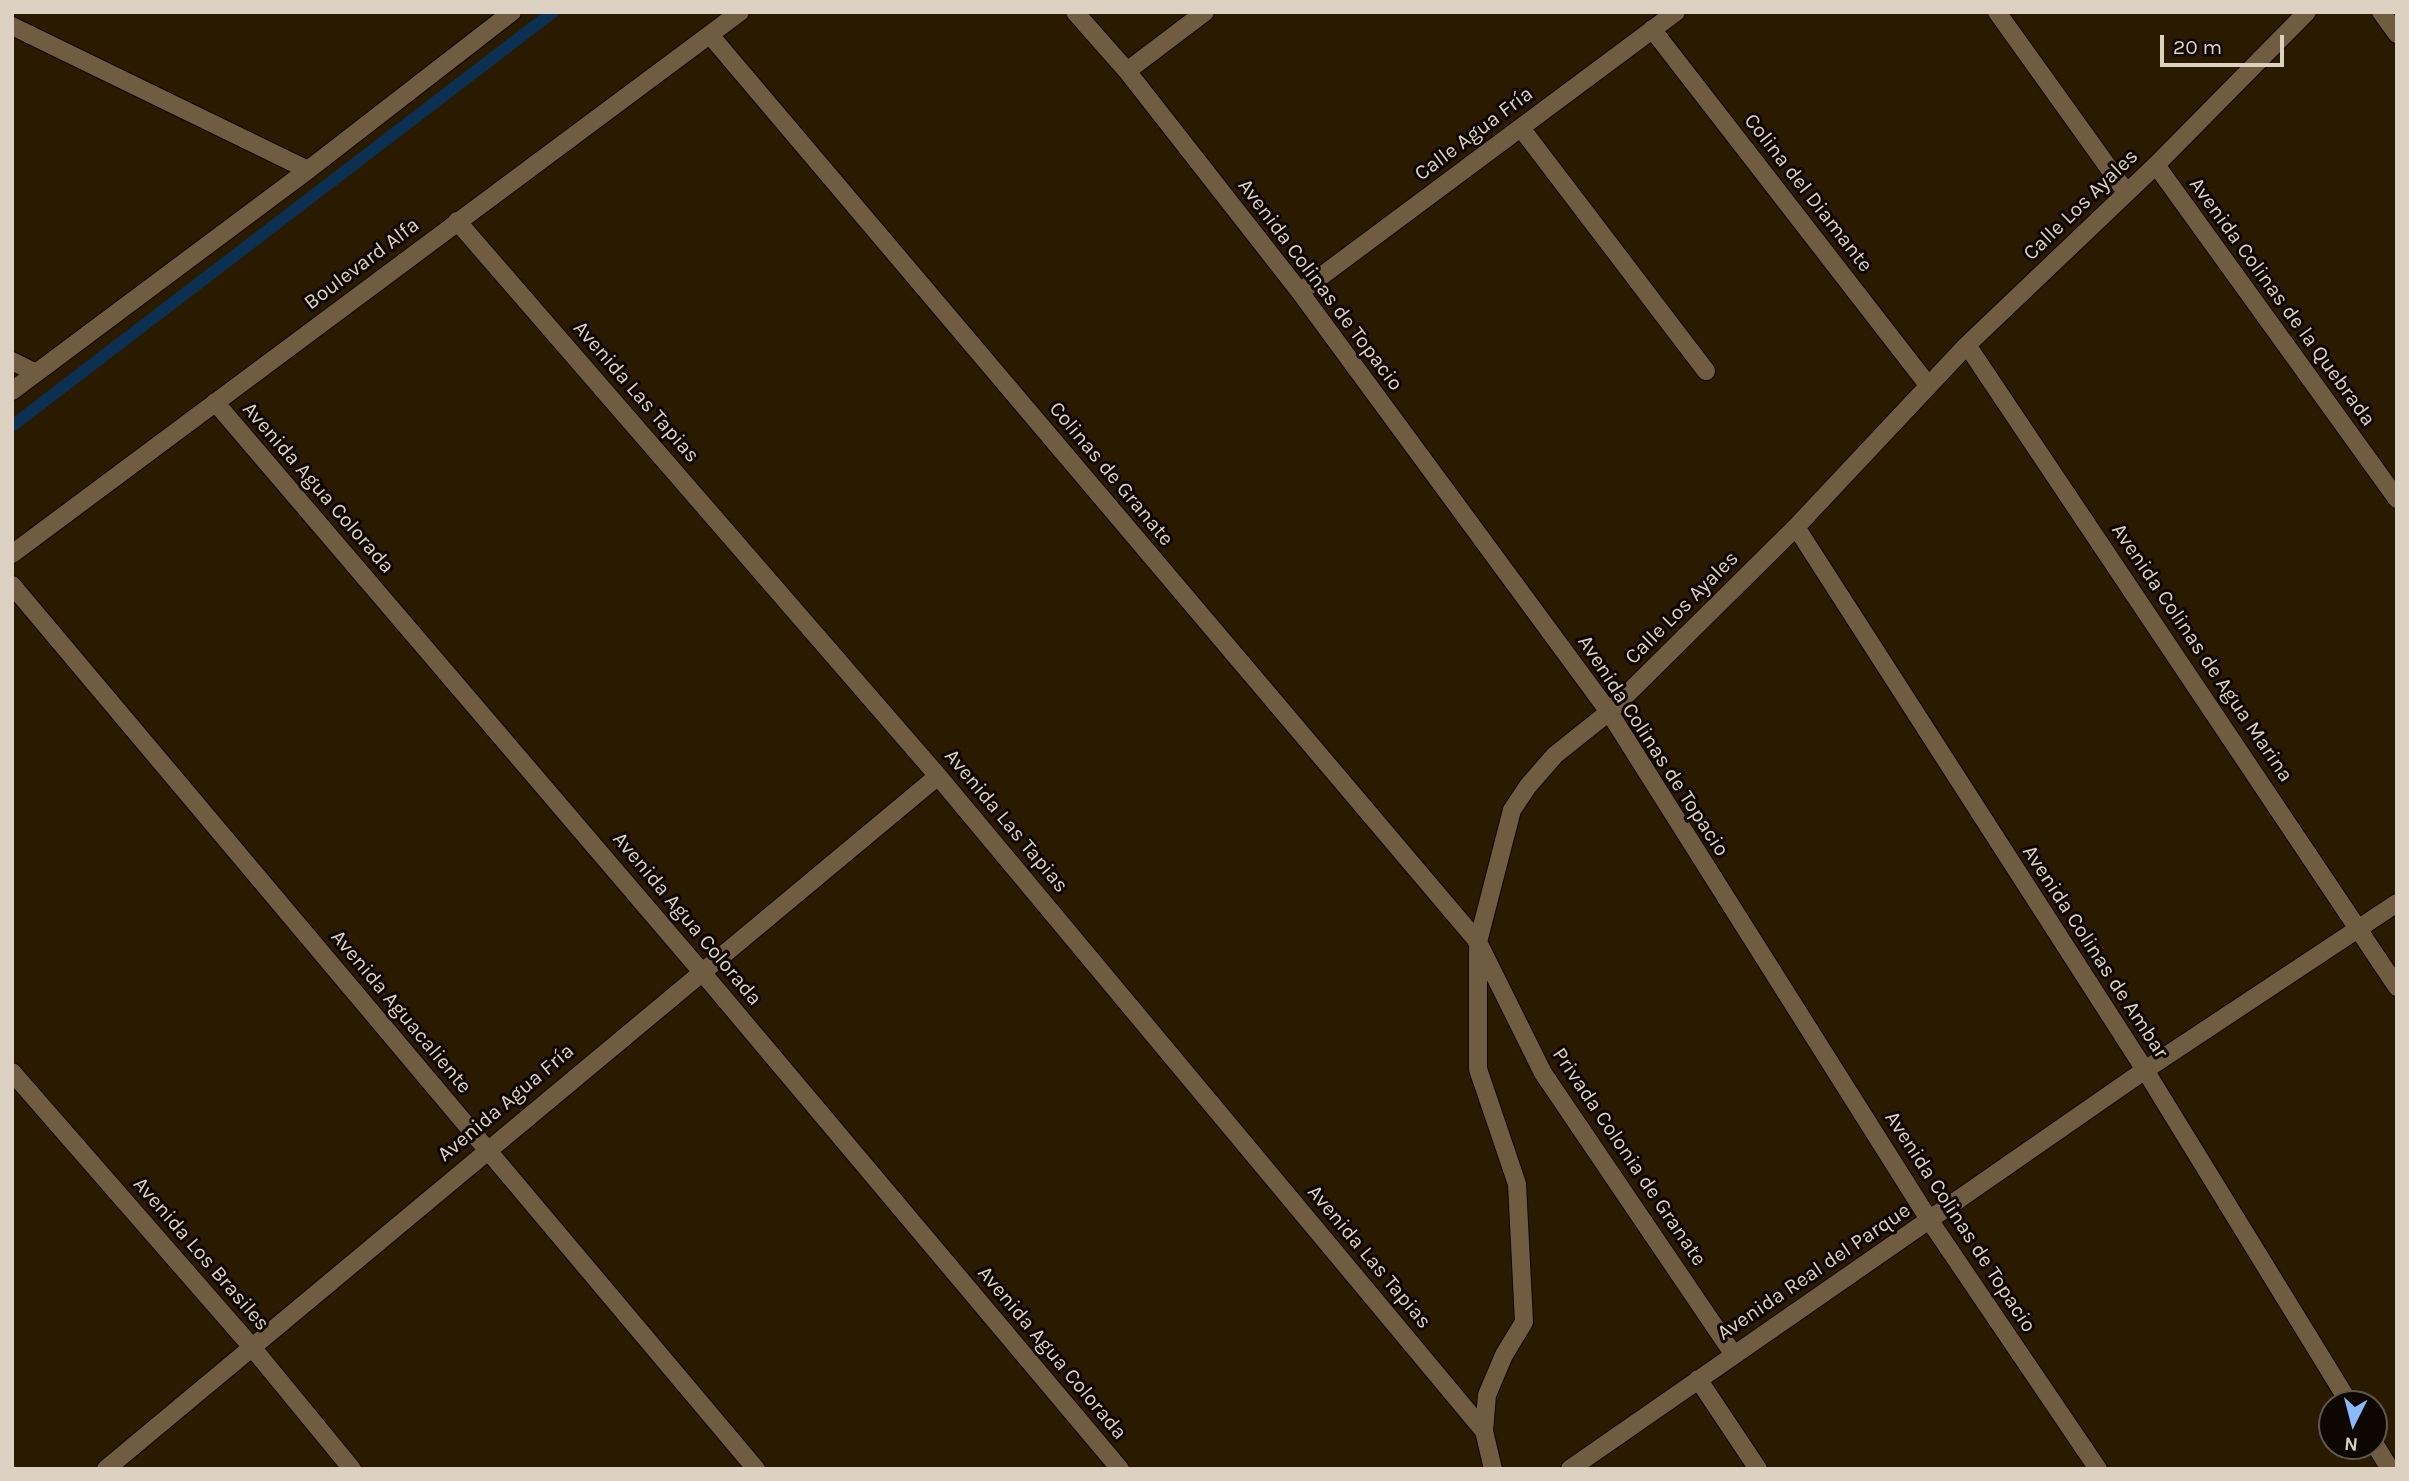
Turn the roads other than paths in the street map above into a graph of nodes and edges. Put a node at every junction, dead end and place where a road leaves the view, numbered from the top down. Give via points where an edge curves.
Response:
1 (512, 12) edge
2 (740, 12) edge
3 (1075, 12) edge
4 (1205, 12) edge
5 (1676, 12) edge
6 (1997, 12) edge
7 (2307, 12) edge
8 (2381, 12) edge
9 (12, 26) edge
10 (1652, 29) junction
11 (2397, 34) edge
12 (710, 36) junction
13 (1127, 71) junction
14 (1521, 128) junction
15 (2156, 164) junction
16 (309, 170) junction
17 (2126, 192) junction
18 (457, 220) junction
19 (1300, 292) junction
20 (1967, 345) junction
21 (12, 361) edge
22 (1706, 370) dead end
23 (36, 373) junction
24 (1928, 385) junction
25 (12, 391) edge
26 (215, 402) junction
27 (2397, 499) edge
28 (1796, 527) junction
29 (12, 554) edge
30 (12, 585) edge
31 (1609, 712) junction
32 (939, 776) junction
33 (2397, 903) edge
34 (2360, 928) junction
35 (1478, 942) junction
36 (701, 971) junction
37 (2397, 987) edge
38 (2144, 1070) junction
39 (12, 1072) edge
40 (487, 1149) junction
41 (1930, 1222) junction
42 (251, 1346) junction
43 (1734, 1354) junction
44 (1698, 1379) junction
45 (2341, 1390) edge
46 (1484, 1431) junction
47 (106, 1469) edge
48 (352, 1469) edge
49 (756, 1469) edge
50 (1120, 1469) edge
51 (1493, 1469) edge
52 (1570, 1469) edge
53 (1758, 1469) edge
54 (2098, 1469) edge

1 - 16 street
2 - 12 street, Boulevard Alfa
3 - 13 street, Avenida Colinas de Topacio
4 - 13 street
5 - 10 street, Calle Agua Fría
6 - 17 street
7 - 15 street, Calle Los Ayales
8 - 11 street
9 - 16 street
10 - 14 street, Calle Agua Fría
10 - 24 street, Colina del Diamante
12 - 18 street, Boulevard Alfa
12 - 35 street, Colinas de Granate
13 - 19 street, Avenida Colinas de Topacio
14 - 19 street, Calle Agua Fría
14 - 22 street
15 - 17 street, Calle Los Ayales
15 - 27 street, Avenida Colinas de la Quebrada
16 - 23 street
17 - 20 street, Calle Los Ayales
18 - 26 street, Boulevard Alfa
18 - 32 street, Avenida Las Tapias
19 - 31 street, Avenida Colinas de Topacio
20 - 24 street, Calle Los Ayales
20 - 34 street, Avenida Colinas de Agua Marina
21 - 23 street
23 - 25 street
24 - 28 street, Calle Los Ayales
26 - 29 street, Boulevard Alfa
26 - 36 street, Avenida Agua Colorada
28 - 31 street, Calle Los Ayales
28 - 38 street, Avenida Colinas de Ambar
30 - 40 street, Avenida Aguacaliente
31 - 35 street, Calle Los Ayales via 1555,754 1512,810
31 - 41 street, Avenida Colinas de Topacio
32 - 36 street, Avenida Agua Fría
32 - 46 street, Avenida Las Tapias
33 - 34 street, Avenida Real del Parque
34 - 37 street, Avenida Colinas de Agua Marina
34 - 38 street, Avenida Real del Parque
35 - 43 street, Privada Colonia de Granate via 1543,1073
35 - 46 street, Calle Los Ayales via 1478,1069 1517,1184 1524,1322 1504,1354 1488,1395
36 - 40 street, Avenida Agua Fría
36 - 50 street, Avenida Agua Colorada
38 - 41 street, Avenida Real del Parque
38 - 45 street, Avenida Colinas de Ambar
39 - 42 street, Avenida Los Brasiles
40 - 42 street, Avenida Agua Fría
40 - 49 street, Avenida Aguacaliente
41 - 43 street, Avenida Real del Parque
41 - 54 street, Avenida Colinas de Topacio
42 - 47 street, Avenida Agua Fría
42 - 48 street, Avenida Los Brasiles
43 - 44 street, Avenida Real del Parque
44 - 52 street, Avenida Real del Parque
44 - 53 street
46 - 51 street, Avenida Las Tapias

